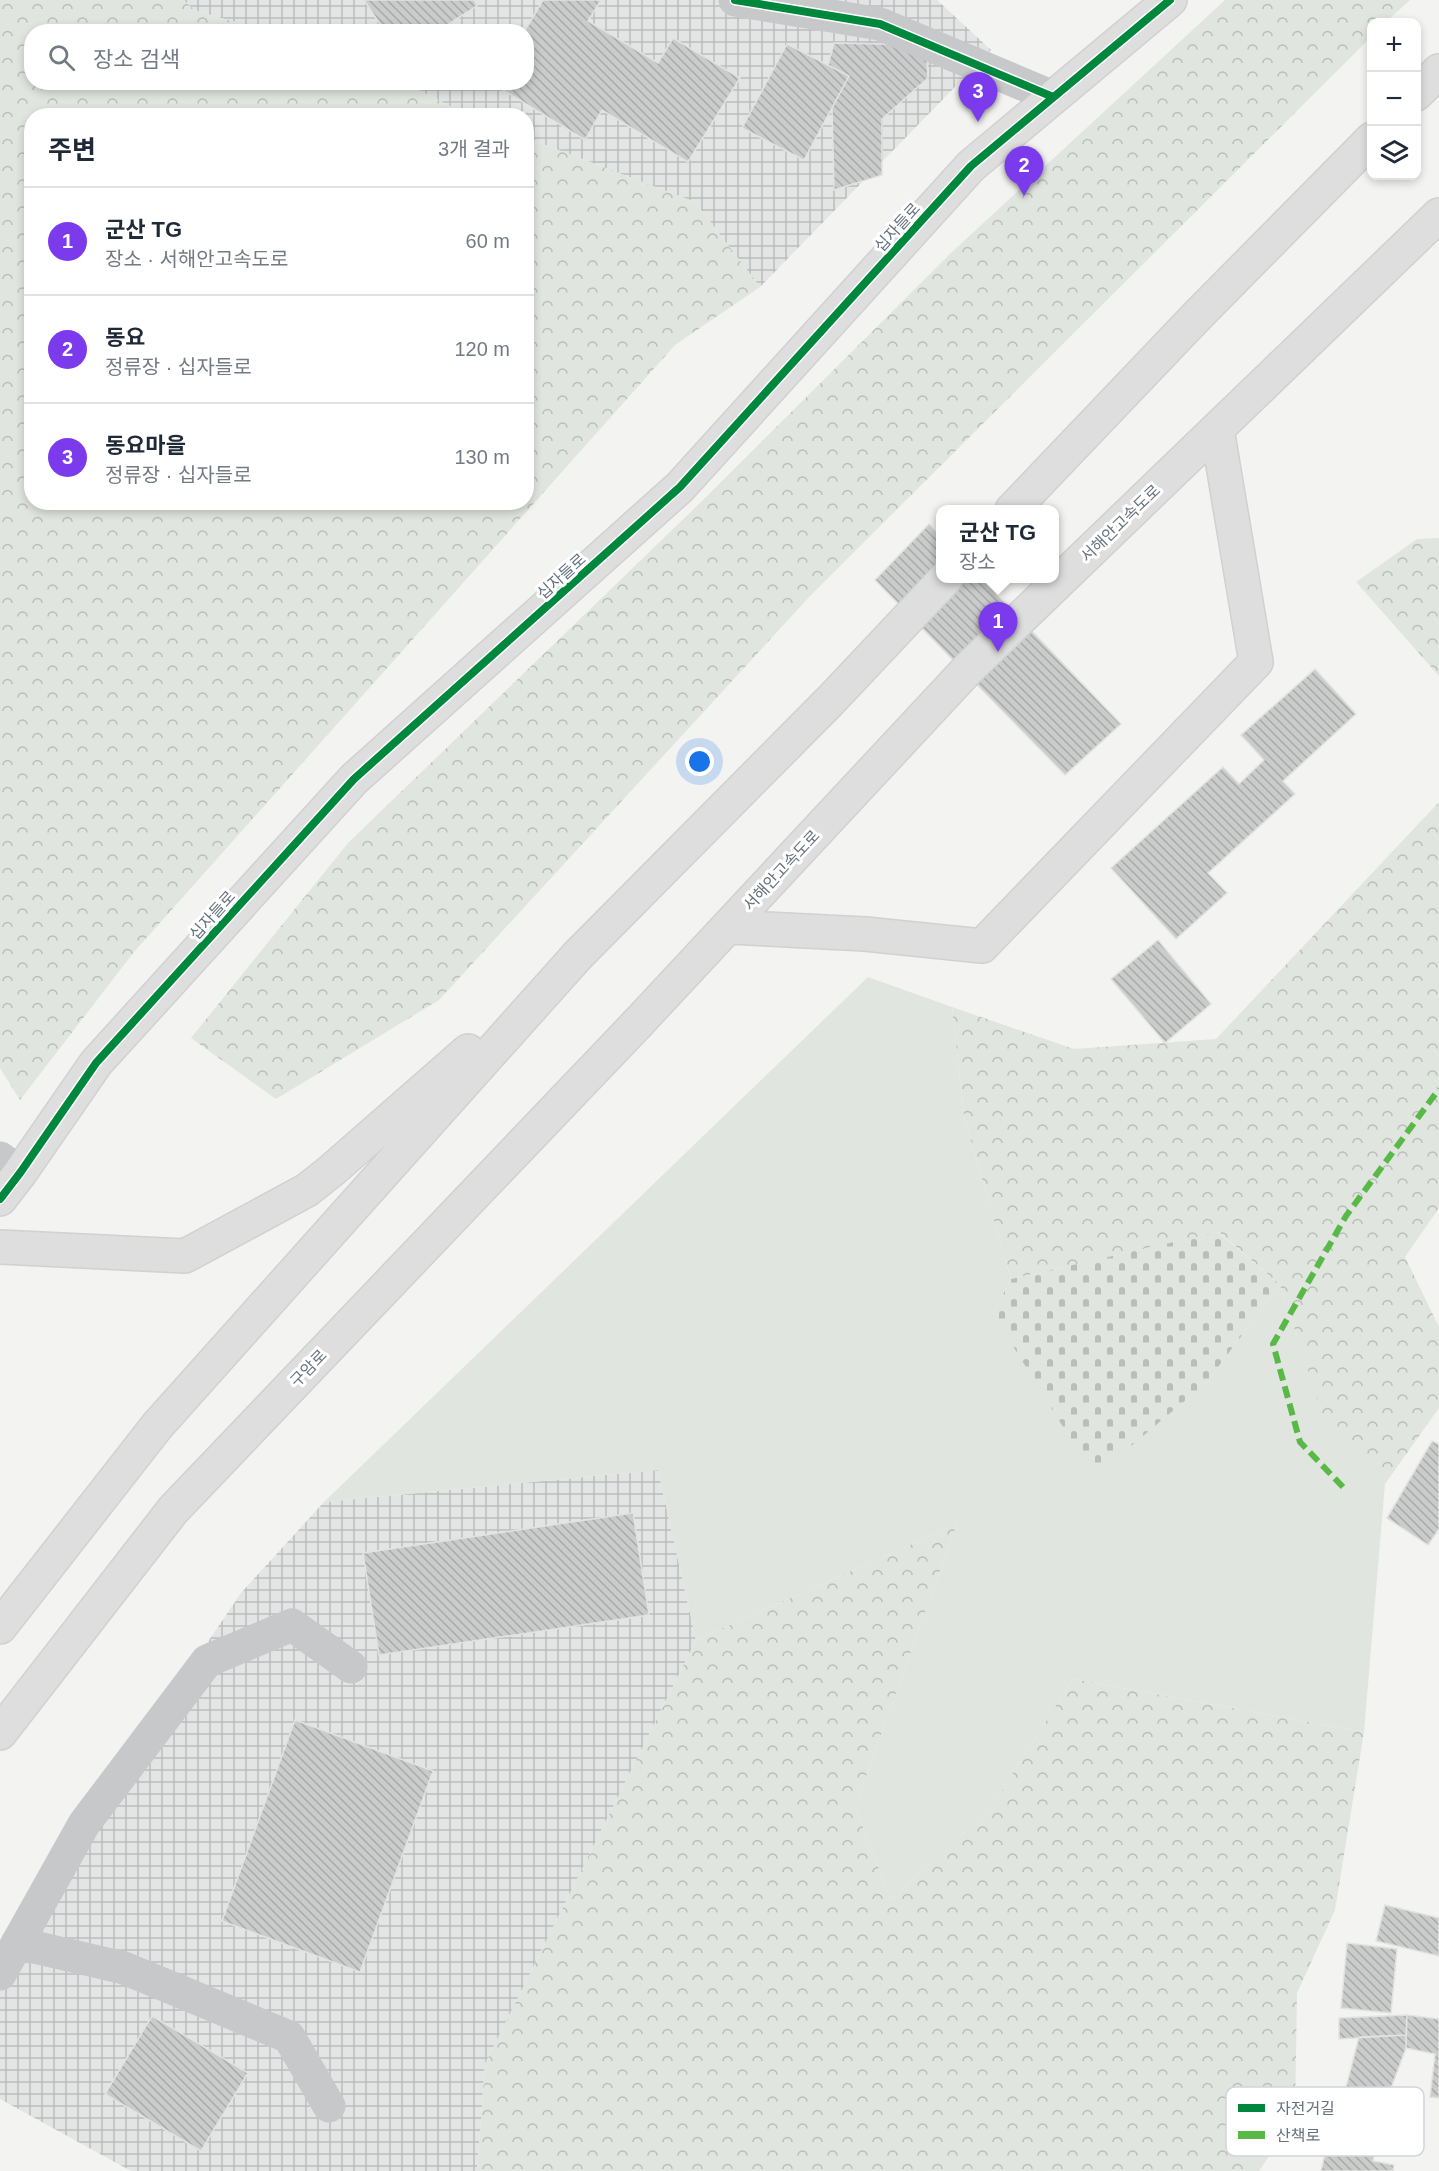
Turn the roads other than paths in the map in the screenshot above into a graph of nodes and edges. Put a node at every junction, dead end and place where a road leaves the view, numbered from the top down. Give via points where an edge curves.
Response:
1 (735, 0) edge
2 (1170, 0) edge
3 (1439, 71) edge
4 (1421, 89) edge
5 (1053, 97) junction
6 (1367, 143) edge
7 (1439, 215) edge
8 (1217, 429) junction
9 (1017, 505) edge
10 (1059, 581) edge
11 (942, 583) edge
12 (1057, 583) edge
13 (729, 927) junction
14 (578, 955) junction
15 (638, 1023) joint
16 (10, 1166) edge
17 (0, 1199) edge
18 (0, 1247) edge
19 (0, 1627) edge
20 (351, 1667) dead end
21 (0, 1732) edge
22 (17, 1943) junction
23 (0, 1974) edge
24 (329, 2106) dead end

1 - 5 street via 880,24
2 - 5 main road, 십자들로
3 - 4 main road
5 - 16 main road, 십자들로 via 971,166 680,487 354,779 96,1063
6 - 9 main road
7 - 8 main road, 서해안고속도로
8 - 10 main road, 서해안고속도로
8 - 13 main road via 1256,662 982,946 865,934
11 - 14 main road
12 - 13 main road, 서해안고속도로 via 969,668
13 - 15 main road, 서해안고속도로
14 - 18 main road via 307,1190 185,1256
14 - 19 main road via 157,1426
15 - 21 main road, 구암로 via 173,1510
16 - 17 main road, 십자들로
20 - 22 street via 292,1624 207,1661 84,1824
22 - 23 street
22 - 24 street via 123,1968 290,2037

